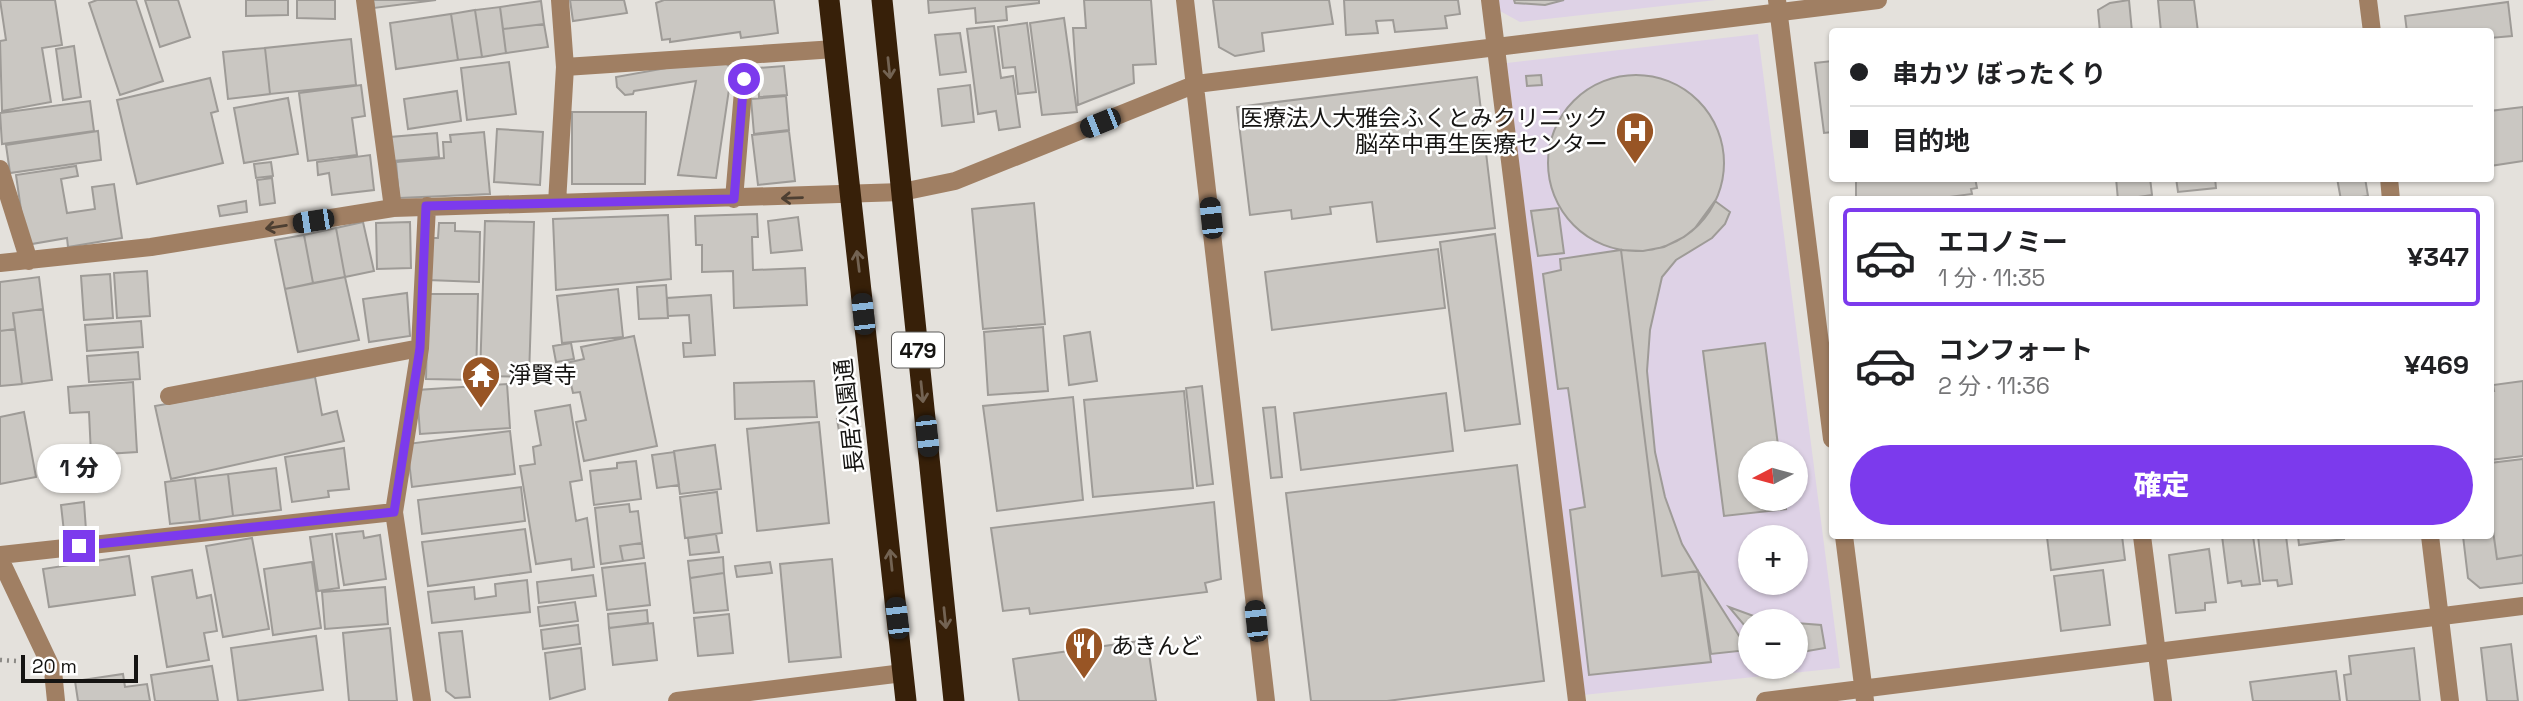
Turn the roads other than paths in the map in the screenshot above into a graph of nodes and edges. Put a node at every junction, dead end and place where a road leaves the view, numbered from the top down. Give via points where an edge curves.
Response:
1 (365, 0) edge
2 (560, 0) edge
3 (829, 0) edge
4 (882, 0) edge
5 (1185, 0) edge
6 (1490, 0) edge
7 (1878, 0) edge
8 (2368, 0) edge
9 (1777, 6) edge
10 (2372, 28) edge
11 (1496, 47) junction
12 (835, 49) junction
13 (746, 55) junction
14 (565, 66) junction
15 (1196, 84) junction
16 (0, 169) edge
17 (902, 192) junction
18 (850, 196) junction
19 (734, 199) junction
20 (557, 203) junction
21 (426, 206) junction
22 (393, 208) junction
23 (29, 261) junction
24 (0, 263) edge
25 (420, 348) junction
26 (169, 396) dead end
27 (1829, 415) edge
28 (394, 512) junction
29 (1844, 539) edge
30 (2143, 539) edge
31 (2430, 539) edge
32 (0, 557) edge
33 (2523, 606) edge
34 (2439, 616) junction
35 (2157, 652) junction
36 (903, 673) junction
37 (1865, 695) edge
38 (56, 701) edge
39 (422, 701) edge
40 (677, 701) edge
41 (906, 701) edge
42 (954, 701) edge
43 (1266, 701) edge
44 (1577, 701) edge
45 (1765, 701) edge
46 (2163, 701) edge
47 (2450, 701) edge

1 - 22 street
2 - 14 street
3 - 12 highway, 長居公園通 / 479
4 -> 17 highway, 479
5 - 15 street
6 - 11 street
7 - 9 street
8 - 10 street
9 - 11 street
9 - 27 street
11 - 15 street
11 - 44 street
12 - 13 street
12 - 18 highway, 長居公園通 / 479
13 - 14 street
13 - 19 street
14 - 20 street
15 - 17 street via 955,181
15 - 43 street
16 - 23 street
17 - 18 street
17 -> 42 highway, 479
18 -> 19 street
36 -> 18 highway, 長居公園通 / 479
19 - 20 street
20 - 21 street
21 - 22 street
21 - 25 street
22 -> 23 street via 151,247
23 - 24 street
25 - 26 street
25 - 28 street
28 - 32 street
28 - 39 street
29 - 37 street
30 - 35 street
31 - 34 street
32 - 38 street via 53,671
33 - 34 street
34 - 35 street
34 - 47 street
35 - 37 street
35 - 46 street
36 - 40 street
36 - 41 highway, 長居公園通 / 479
37 - 45 street

